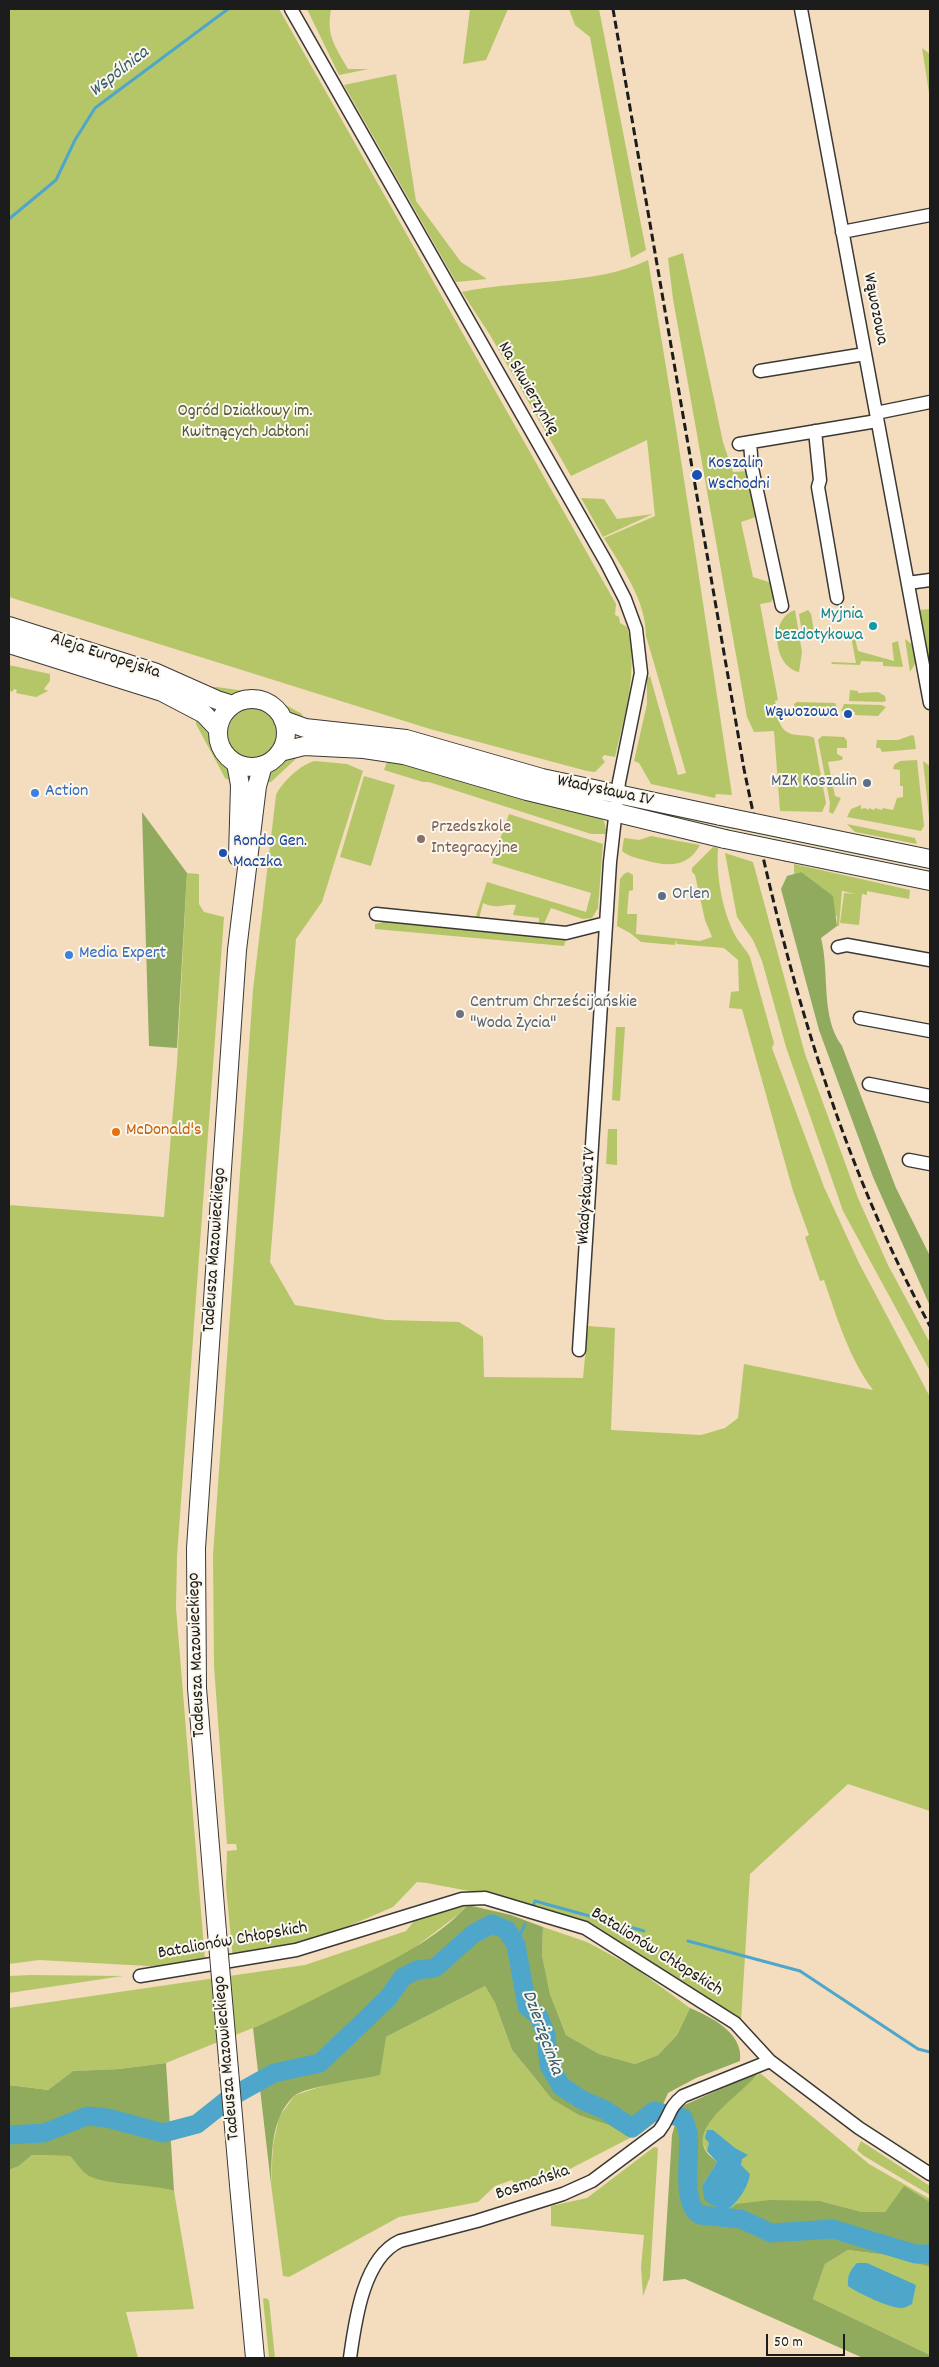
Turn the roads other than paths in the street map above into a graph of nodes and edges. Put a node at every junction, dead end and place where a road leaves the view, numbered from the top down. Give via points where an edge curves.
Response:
1 (292, 9) edge
2 (801, 9) edge
3 (930, 215) edge
4 (842, 232) junction
5 (865, 354) junction
6 (760, 372) dead end
7 (930, 402) edge
8 (877, 417) junction
9 (815, 431) junction
10 (930, 580) edge
11 (908, 583) junction
12 (836, 598) dead end
13 (782, 606) dead end
14 (9, 626) edge
15 (9, 644) edge
16 (930, 703) edge
17 (233, 705) junction
18 (283, 720) junction
19 (218, 729) junction
20 (280, 752) junction
21 (236, 763) junction
22 (263, 765) junction
23 (616, 803) junction
24 (930, 859) edge
25 (930, 881) edge
26 (376, 914) dead end
27 (606, 923) junction
28 (838, 947) dead end
29 (237, 950) junction
30 (930, 960) edge
31 (860, 1018) dead end
32 (930, 1031) edge
33 (870, 1084) dead end
34 (930, 1096) edge
35 (909, 1160) dead end
36 (930, 1164) edge
37 (579, 1350) dead end
38 (140, 1976) dead end
39 (770, 2061) junction
40 (930, 2174) edge
41 (255, 2358) edge
42 (350, 2358) edge

1 - 23 street, Na Skwierzynkę via 625,599 636,629 641,672
2 - 4 street, Wąwozowa
3 - 4 street
4 - 5 street, Wąwozowa
5 - 6 street
5 - 8 street, Wąwozowa
7 - 8 street
8 - 9 street
8 - 11 street, Wąwozowa
9 - 12 street via 818,487
9 - 13 street via 744,443
10 - 11 street
11 - 16 street, Wąwozowa
14 - 17 main road, Aleja Europejska via 143,668
15 - 19 main road, Aleja Europejska via 153,689 196,709
17 - 18 main road via 249,699 262,700 276,709
17 - 19 main road via 223,715
18 - 20 main road via 286,736
18 - 23 main road, Władysława IV via 305,728 378,734 414,741
19 - 21 main road via 222,749
20 - 22 main road
20 - 23 main road, Władysława IV via 304,746 396,753 527,791
21 - 22 main road via 252,767
21 - 29 main road, Tadeusza Mazowieckiego via 240,785 235,911
22 - 29 main road, Tadeusza Mazowieckiego via 257,786
23 - 24 main road, Władysława IV, bridge via 721,816
23 - 25 main road, Władysława IV, bridge via 725,839
23 - 27 street, Władysława IV
26 - 27 street via 566,933
27 - 37 street, Władysława IV
28 - 30 street via 847,945
29 - 41 main road, Tadeusza Mazowieckiego, bridge via 195,1587 199,1714
31 - 32 street
33 - 34 street
35 - 36 street
38 - 39 street, Batalionów Chłopskich via 296,1950 462,1899 485,1898 585,1928 735,2023
39 - 40 street, Batalionów Chłopskich via 859,2128
39 - 42 street, Bosmańska via 683,2096 672,2105 666,2123 659,2131 592,2181 563,2194 389,2246 375,2264 366,2285 355,2323

